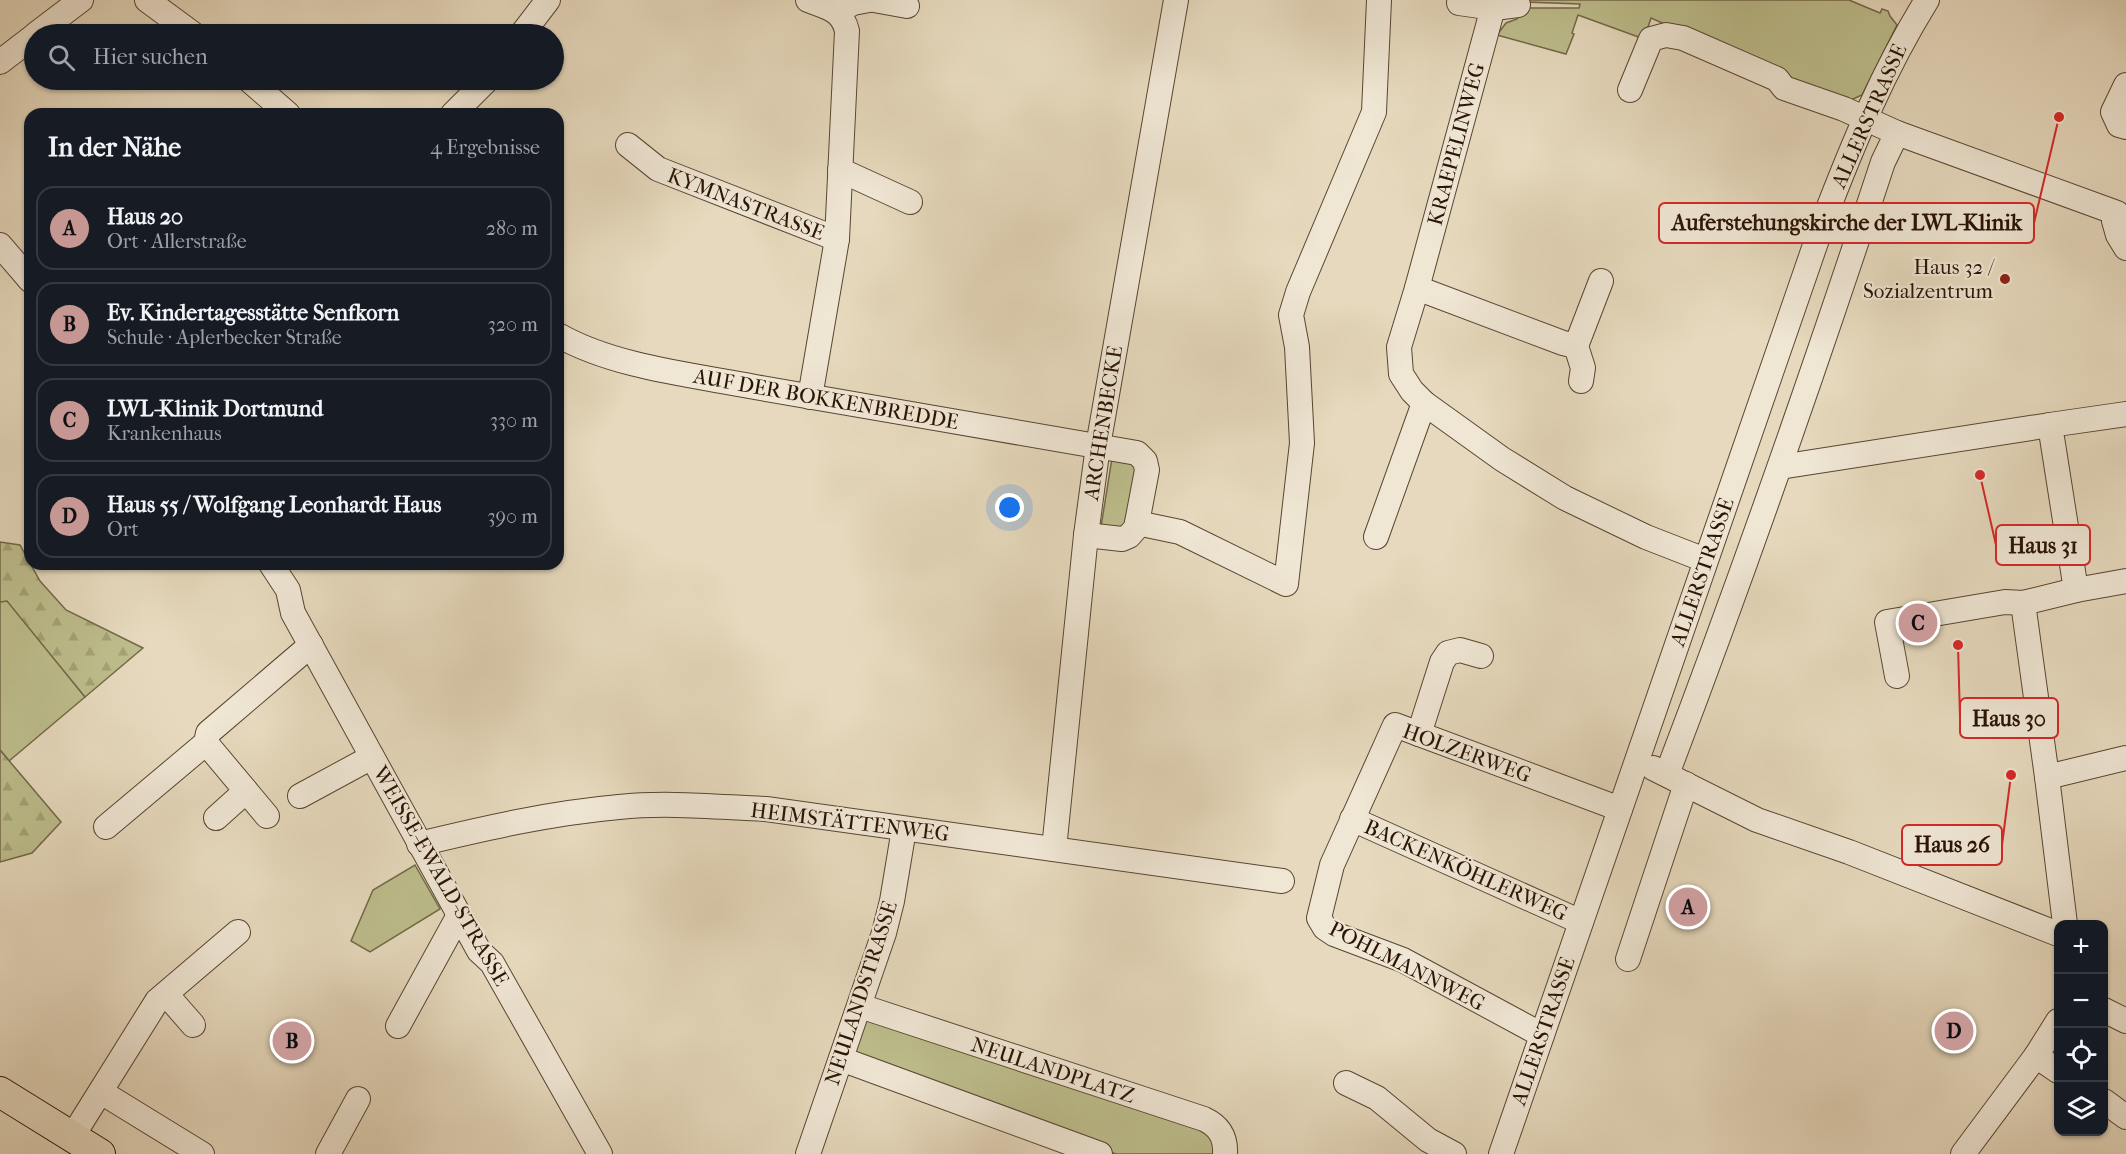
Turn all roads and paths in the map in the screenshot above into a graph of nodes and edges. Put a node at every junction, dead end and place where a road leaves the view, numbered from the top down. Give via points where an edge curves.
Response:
1 (81, 0) edge
2 (147, 0) edge
3 (808, 0) edge
4 (871, 0) edge
5 (1176, 0) edge
6 (1379, 0) edge
7 (1927, 0) edge
8 (1459, 3) dead end
9 (536, 4) edge
10 (1495, 4) edge
11 (1518, 5) dead end
12 (907, 6) dead end
13 (837, 12) junction
14 (49, 24) edge
15 (179, 24) edge
16 (527, 24) edge
17 (24, 43) edge
18 (0, 62) edge
19 (2126, 85) edge
20 (260, 90) edge
21 (477, 90) edge
22 (1630, 90) dead end
23 (281, 108) edge
24 (459, 108) edge
25 (1865, 117) junction
26 (2126, 128) edge
27 (1897, 133) junction
28 (628, 145) dead end
29 (840, 170) junction
30 (910, 202) dead end
31 (837, 239) junction
32 (0, 245) edge
33 (2126, 248) edge
34 (24, 273) edge
35 (1601, 281) dead end
36 (1417, 288) junction
37 (564, 337) edge
38 (1576, 346) junction
39 (1581, 381) dead end
40 (810, 397) junction
41 (1424, 403) junction
42 (2126, 414) edge
43 (2050, 426) junction
44 (1098, 446) junction
45 (1780, 467) junction
46 (1137, 523) junction
47 (1086, 535) junction
48 (1376, 537) dead end
49 (1706, 560) junction
50 (275, 570) edge
51 (2126, 581) edge
52 (2076, 590) junction
53 (2023, 603) junction
54 (311, 645) junction
55 (1481, 656) dead end
56 (1897, 676) dead end
57 (1419, 734) junction
58 (206, 743) junction
59 (372, 757) junction
60 (2126, 758) edge
61 (1636, 762) junction
62 (2047, 777) junction
63 (1677, 779) junction
64 (246, 791) junction
65 (300, 796) dead end
66 (1620, 810) junction
67 (267, 816) dead end
68 (216, 818) dead end
69 (1352, 819) junction
70 (106, 827) dead end
71 (904, 829) junction
72 (419, 844) junction
73 (1054, 849) junction
74 (1282, 881) dead end
75 (1322, 903) joint
76 (459, 915) junction
77 (2065, 920) edge
78 (1581, 922) junction
79 (2054, 931) edge
80 (238, 932) dead end
81 (1628, 959) dead end
82 (166, 994) junction
83 (860, 1006) junction
84 (2108, 1012) edge
85 (2126, 1021) edge
86 (193, 1025) dead end
87 (398, 1026) dead end
88 (2054, 1027) edge
89 (1542, 1035) junction
90 (2036, 1056) junction
91 (841, 1059) junction
92 (2054, 1068) edge
93 (1346, 1083) dead end
94 (0, 1092) edge
95 (101, 1092) junction
96 (358, 1099) dead end
97 (2108, 1104) edge
98 (2126, 1117) edge
99 (72, 1137) junction
100 (100, 1154) edge
101 (202, 1154) edge
102 (328, 1154) edge
103 (600, 1154) edge
104 (808, 1154) edge
105 (1100, 1154) edge
106 (1225, 1154) edge
107 (1454, 1154) edge
108 (1501, 1154) edge
109 (1963, 1154) edge

1 - 14 street
2 - 15 street
3 - 13 street
4 - 12 street
4 - 13 street via 853,3
5 - 44 street, ARCHENBECKE
6 - 46 street via 1374,112 1291,315 1297,347 1302,443 1286,584 1180,532
7 - 25 street, ALLERSTRASSE
8 - 10 street
9 - 16 street
10 - 11 street
10 - 36 street, KRAEPELINWEG
13 - 29 street via 847,31
17 - 18 street
19 - 26 street via 2113,112
20 - 23 street
21 - 24 street
22 - 25 street via 1651,39 1666,35 1683,38 1777,79 1784,88
25 - 27 street
25 - 49 street, ALLERSTRASSE via 1823,222
27 - 33 street via 2117,213 2114,220
27 - 45 street via 1883,162
28 - 31 street, KYMNASTRASSE via 658,169
29 - 30 street
29 - 31 street
31 - 40 street
32 - 34 street
35 - 38 street
36 - 38 street
36 - 41 street, KRAEPELINWEG via 1399,347 1401,374
37 - 40 street, AUF DER BOKKENBREDDE via 652,367
38 - 39 street via 1583,368
40 - 44 street, AUF DER BOKKENBREDDE
41 - 48 street
41 - 49 street, KRAEPELINWEG via 1565,498 1646,537
42 - 43 street
43 - 45 street
43 - 52 street
44 - 46 street, AUF DER BOKKENBREDDE via 1137,453 1145,460 1147,470
44 - 47 street, ARCHENBECKE
45 - 63 street via 1720,636
46 - 47 street via 1129,536 1122,539
47 - 73 street, ARCHENBECKE
49 - 61 street, ALLERSTRASSE
50 - 54 street, WEISSE-EWALD-STRASSE via 288,590 293,613
51 - 52 street
52 - 53 street
53 - 56 street via 2005,602 1887,622
53 - 62 street
54 - 58 street via 208,733
54 - 59 street, WEISSE-EWALD-STRASSE
55 - 57 street via 1460,651 1448,653
57 - 66 street, HOLZERWEG
57 - 69 street, HOLZERWEG via 1395,725
58 - 64 street
58 - 70 street
59 - 65 street
59 - 72 street, WEISSE-EWALD-STRASSE
60 - 62 street
61 - 63 street
61 - 66 street, ALLERSTRASSE
62 - 77 street
63 - 79 street via 1757,820
63 - 81 street
64 - 67 street
64 - 68 street
66 - 78 street, ALLERSTRASSE
69 - 75 street, HOLZERWEG via 1332,865
69 - 78 street, BACKENKÖHLERWEG
71 - 72 street, HEIMSTÄTTENWEG via 766,809 619,807 505,823
71 - 73 street, HEIMSTÄTTENWEG
71 - 83 street, NEULANDSTRASSE via 892,901
72 - 76 street, WEISSE-EWALD-STRASSE
73 - 74 street, HEIMSTÄTTENWEG
75 - 89 street, POHLMANNWEG via 1319,918 1334,934 1403,960
76 - 87 street
76 - 103 street, WEISSE-EWALD-STRASSE via 479,951 492,963
78 - 89 street, ALLERSTRASSE
80 - 82 street
82 - 86 street
82 - 95 street via 157,1001
83 - 91 street, NEULANDSTRASSE
83 - 106 street, NEULANDPLATZ via 1204,1119 1221,1133
84 - 85 street
88 - 90 street
89 - 108 street, ALLERSTRASSE
90 - 92 street
90 - 109 street
91 - 104 street, NEULANDSTRASSE
91 - 105 street
93 - 107 street via 1377,1098 1428,1140
94 - 99 main road
95 - 99 street
95 - 101 street
96 - 102 street
97 - 98 street
99 - 100 main road

